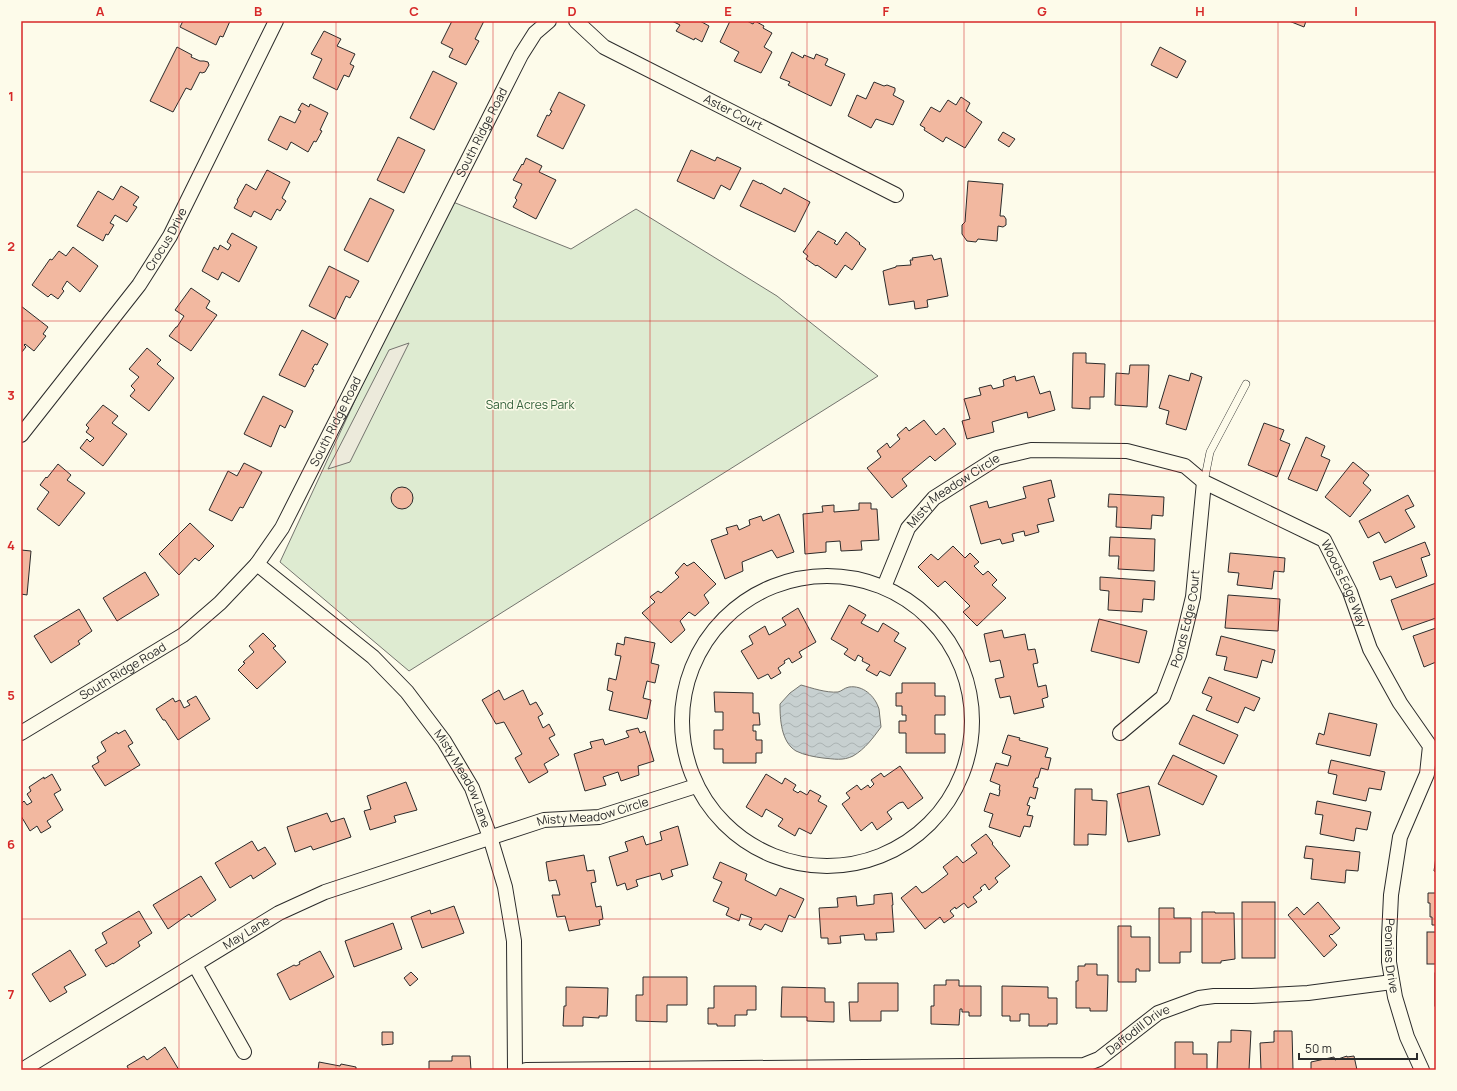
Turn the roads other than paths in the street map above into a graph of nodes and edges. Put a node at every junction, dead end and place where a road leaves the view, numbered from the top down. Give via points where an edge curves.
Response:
1 (276, 21) edge
2 (549, 21) edge
3 (576, 21) edge
4 (896, 194) dead end
5 (1246, 384) dead end
6 (21, 435) edge
7 (1063, 450) joint
8 (1204, 482) junction
9 (257, 564) junction
10 (884, 587) junction
11 (23, 728) edge
12 (1120, 733) dead end
13 (696, 786) junction
14 (490, 837) junction
15 (1400, 837) joint
16 (194, 965) junction
17 (1392, 982) junction
18 (244, 1052) dead end
19 (22, 1070) edge
20 (515, 1070) edge
21 (526, 1070) edge
22 (1422, 1070) edge

1 - 6 street, Crocus Drive via 170,236 140,285
2 - 9 street, South Ridge Road via 535,33 521,55 282,528
3 - 4 street, Aster Court via 604,47
5 - 8 lane via 1210,452
7 - 8 street, Woods Edge Way via 1127,451 1184,466
7 - 10 street, Misty Meadow Circle via 1030,450 997,458 934,498 908,528
8 - 12 street, Ponds Edge Court via 1193,597 1178,655 1163,697
8 - 15 street, Woods Edge Way via 1324,540 1350,592 1370,649 1400,703 1430,746 1427,774
9 - 11 street, South Ridge Road via 220,603 183,634
9 - 14 street, Misty Meadow Lane via 373,657 407,692 444,741 472,788
10 - 13 street via 839,576 782,582 735,608 699,651 683,698 683,745
10 - 13 street via 914,604 944,633 969,684 973,731 962,780 932,823 885,855 830,867 774,857 731,831
13 - 14 street, Misty Meadow Circle via 599,817 544,820
14 - 16 street, May Lane via 325,892 279,913
14 - 20 street, Misty Meadow Lane via 505,887 514,941
15 - 17 street, Peonies Drive via 1391,894 1388,937 1388,962
16 - 18 street
16 - 19 street, May Lane
17 - 21 street, Daffodill Drive via 1308,993 1199,998 1158,1013 1099,1059 1084,1065
17 - 22 street, Peonies Drive via 1407,1037

